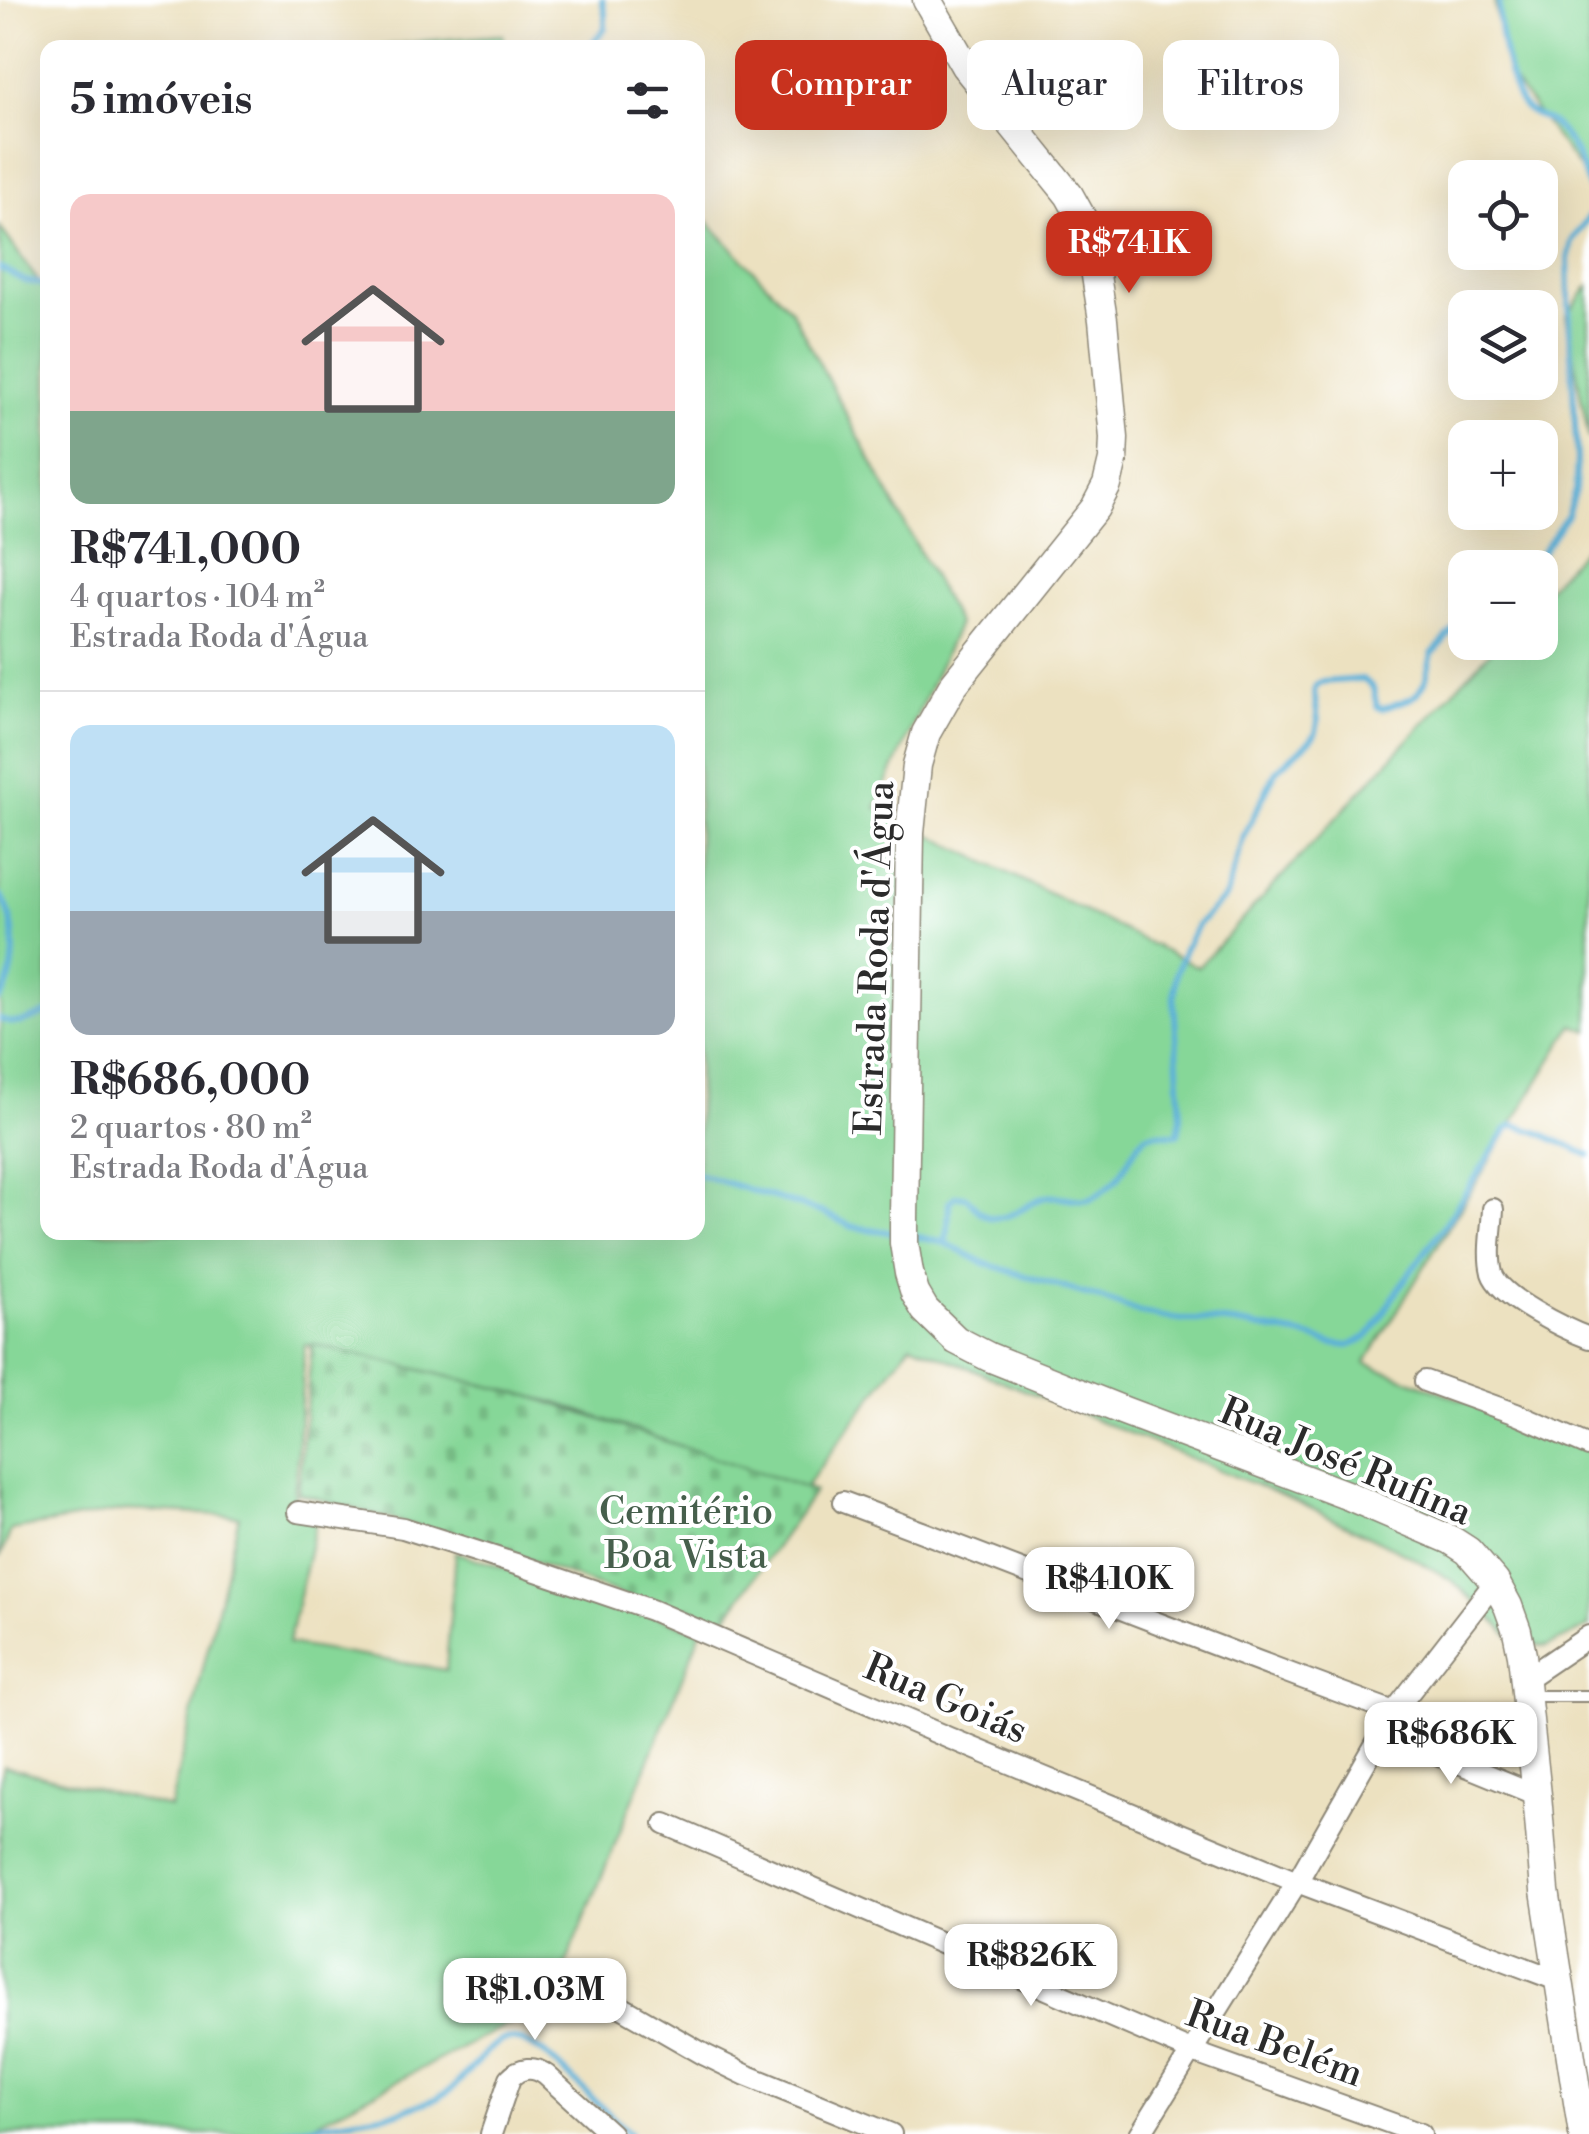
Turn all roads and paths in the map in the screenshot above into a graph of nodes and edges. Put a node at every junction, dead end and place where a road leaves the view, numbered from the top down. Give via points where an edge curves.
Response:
1 (927, 0) edge
2 (1492, 1210) dead end
3 (924, 1310) joint
4 (1589, 1338) edge
5 (1425, 1381) dead end
6 (1589, 1446) edge
7 (843, 1502) dead end
8 (298, 1512) dead end
9 (1496, 1582) junction
10 (1589, 1636) edge
11 (1525, 1688) junction
12 (1589, 1696) edge
13 (1394, 1712) junction
14 (1383, 1732) junction
15 (1537, 1795) junction
16 (665, 1824) dead end
17 (1298, 1882) junction
18 (1557, 1980) junction
19 (616, 2004) dead end
20 (1193, 2052) junction
21 (1580, 2058) edge
22 (491, 2134) edge
23 (611, 2134) edge
24 (891, 2134) edge
25 (1140, 2134) edge
26 (1422, 2134) edge
27 (1583, 2134) edge

1 - 3 street, Estrada Roda d'Água via 965,66 1069,195 1088,231 1114,438 1096,508 954,684 917,765 910,832 904,1230 908,1273
2 - 4 street via 1496,1281
3 - 9 street, Rua José Rufina via 956,1340 989,1357 1452,1540
5 - 6 street
7 - 13 street
8 - 17 street, Rua Goiás via 402,1528 651,1610
9 - 11 street, Rua José Rufina via 1517,1631
9 - 13 street
10 - 11 street
11 - 12 lane
11 - 15 street, Rua José Rufina
13 - 14 street
14 - 15 street
14 - 17 street
15 - 18 street, Rua José Rufina
16 - 20 street, Rua Belém
17 - 18 street, Rua Goiás
17 - 20 street
18 - 21 street, Rua José Rufina
19 - 24 street via 746,2075
20 - 25 street
20 - 26 street, Rua Belém
21 - 27 street, Rua José Rufina
22 - 23 street via 510,2078 533,2068

